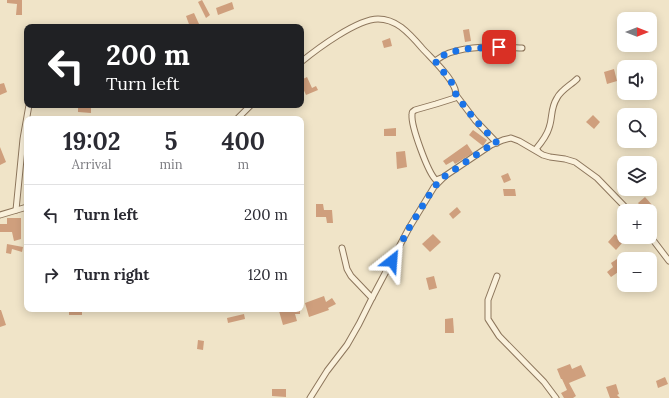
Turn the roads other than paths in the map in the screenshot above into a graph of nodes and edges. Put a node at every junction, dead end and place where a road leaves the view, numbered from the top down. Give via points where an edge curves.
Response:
1 (522, 48) dead end
2 (304, 60) edge
3 (435, 61) junction
4 (577, 79) dead end
5 (456, 95) junction
6 (248, 108) edge
7 (240, 116) edge
8 (24, 133) edge
9 (497, 143) junction
10 (538, 151) junction
11 (445, 176) junction
12 (622, 204) edge
13 (24, 208) edge
14 (16, 210) junction
15 (0, 215) edge
16 (656, 244) edge
17 (342, 248) dead end
18 (669, 261) edge
19 (497, 276) dead end
20 (372, 298) junction
21 (310, 398) edge
22 (556, 398) edge

1 - 3 street via 464,49 447,53
2 - 3 street via 358,24 377,19 389,20 401,27
3 - 5 street via 452,83
4 - 10 street via 556,98 551,111 549,130 536,149
5 - 9 street
5 - 11 street via 455,98 415,110 412,114 414,129 430,171 436,180
6 - 7 street
8 - 14 street
9 - 10 street via 511,138
9 - 11 street
10 - 12 street via 550,157 575,162 597,178
11 - 20 street via 434,187 409,228
13 - 14 street
14 - 15 street
16 - 18 street
17 - 20 street via 351,276
19 - 22 street via 488,300 488,318 499,336
20 - 21 street via 347,345

